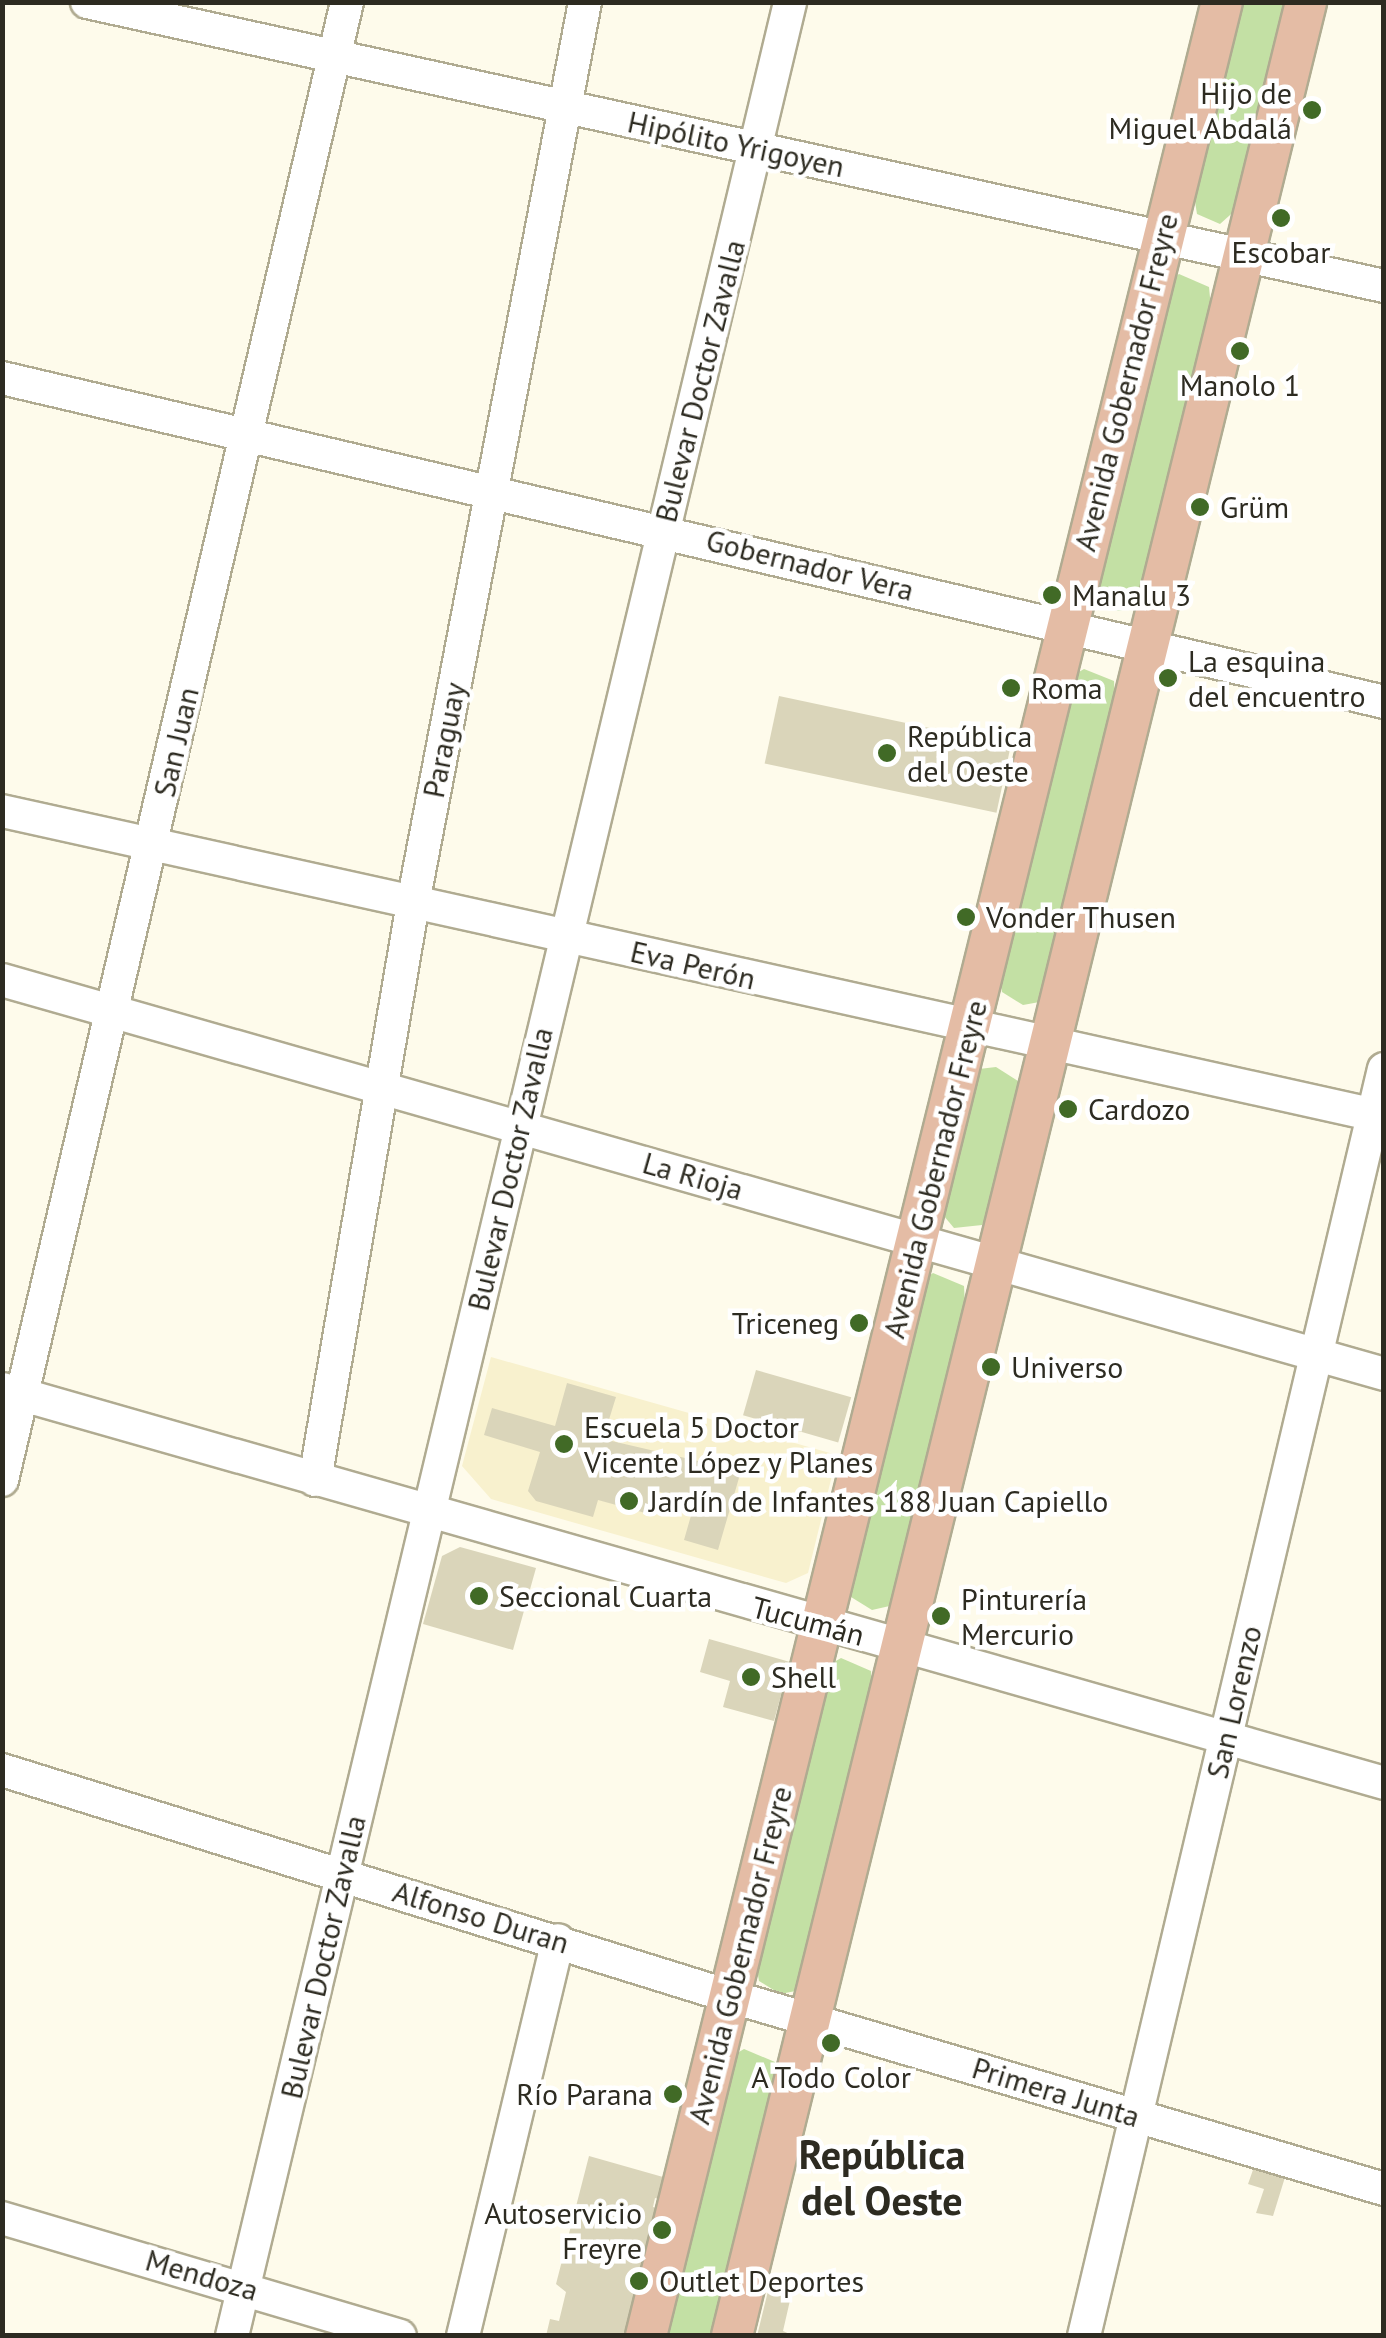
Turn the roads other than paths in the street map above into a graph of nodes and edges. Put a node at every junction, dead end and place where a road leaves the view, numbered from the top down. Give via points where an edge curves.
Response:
1 (87, 2) edge
2 (347, 2) edge
3 (585, 2) edge
4 (790, 2) edge
5 (1222, 2) edge
6 (1306, 2) edge
7 (335, 58) junction
8 (568, 107) junction
9 (756, 149) junction
10 (1162, 234) junction
11 (1244, 254) junction
12 (1384, 286) edge
13 (2, 378) edge
14 (248, 436) junction
15 (490, 490) junction
16 (664, 530) junction
17 (1064, 627) junction
18 (1147, 647) junction
19 (1384, 702) edge
20 (2, 811) edge
21 (153, 843) junction
22 (413, 902) junction
23 (566, 936) junction
24 (2, 980) edge
25 (111, 1012) junction
26 (970, 1028) junction
27 (1048, 1048) junction
28 (1384, 1068) edge
29 (386, 1088) junction
30 (1378, 1116) edge
31 (521, 1127) junction
32 (920, 1240) junction
33 (996, 1260) junction
34 (1316, 1354) junction
35 (1384, 1374) edge
36 (12, 1392) edge
37 (2, 1480) edge
38 (315, 1480) junction
39 (428, 1511) junction
40 (820, 1626) junction
41 (899, 1646) junction
42 (1226, 1739) junction
43 (2, 1770) edge
44 (1384, 1783) edge
45 (343, 1874) junction
46 (558, 1940) junction
47 (729, 1996) junction
48 (806, 2017) junction
49 (1136, 2116) junction
50 (1384, 2189) edge
51 (2, 2218) edge
52 (245, 2287) junction
53 (232, 2336) edge
54 (400, 2336) edge
55 (463, 2336) edge
56 (646, 2336) edge
57 (732, 2336) edge
58 (1084, 2336) edge

1 - 7 street, Hipólito Yrigoyen
2 - 7 street, San Juan
3 - 8 street, Paraguay
4 - 9 street, Bulevar Doctor Zavalla
5 - 10 main road, Avenida Gobernador Freyre
6 - 11 main road
7 - 8 street, Hipólito Yrigoyen
7 - 14 street, San Juan
8 - 9 street, Hipólito Yrigoyen
8 - 15 street, Paraguay
9 - 10 street, Hipólito Yrigoyen
9 - 16 street, Bulevar Doctor Zavalla
10 - 11 street, Hipólito Yrigoyen
10 - 17 main road, Avenida Gobernador Freyre
11 - 12 street, Hipólito Yrigoyen
11 - 18 main road
13 - 14 street, Gobernador Vera
14 - 15 street, Gobernador Vera
14 - 21 street, San Juan
15 - 16 street, Gobernador Vera
15 - 22 street, Paraguay
16 - 17 street, Gobernador Vera
16 - 23 street, Bulevar Doctor Zavalla
17 - 18 street, Gobernador Vera
17 - 26 main road, Avenida Gobernador Freyre
18 - 19 street, Gobernador Vera
18 - 27 main road
20 - 21 street, Eva Perón
21 - 22 street, Eva Perón
21 - 25 street, San Juan
22 - 23 street, Eva Perón
22 - 29 street, Paraguay
23 - 26 street, Eva Perón
23 - 31 street, Bulevar Doctor Zavalla
24 - 25 street, La Rioja
25 - 29 street, La Rioja
25 - 36 street, San Juan
26 - 27 street, Eva Perón
26 - 32 main road, Avenida Gobernador Freyre
27 - 30 street, Eva Perón
27 - 33 main road
28 - 30 street, San Lorenzo
29 - 31 street, La Rioja
29 - 38 street, Paraguay
30 - 34 street, San Lorenzo
31 - 32 street, La Rioja
31 - 39 street, Bulevar Doctor Zavalla
32 - 33 street, La Rioja
32 - 40 main road, Avenida Gobernador Freyre
33 - 34 street, La Rioja
33 - 41 main road
34 - 35 street, La Rioja
34 - 42 street, San Lorenzo
36 - 37 street, San Juan
36 - 38 street, Tucumán
38 - 39 street, Tucumán
39 - 40 street, Tucumán
39 - 45 street, Bulevar Doctor Zavalla
40 - 41 street, Tucumán
40 - 47 main road, Avenida Gobernador Freyre
41 - 42 street, Tucumán
41 - 48 main road
42 - 44 street, Tucumán
42 - 49 street, San Lorenzo
43 - 45 street, Alfonso Duran
45 - 46 street, Alfonso Duran
45 - 52 street, Bulevar Doctor Zavalla
46 - 47 street, Alfonso Duran
46 - 55 street
47 - 48 street, Primera Junta
47 - 56 main road, Avenida Gobernador Freyre
48 - 49 street, Primera Junta
48 - 57 main road
49 - 50 street, Primera Junta
49 - 58 street, San Lorenzo
51 - 52 street, Mendoza
52 - 53 street, Bulevar Doctor Zavalla
52 - 54 street, Mendoza

